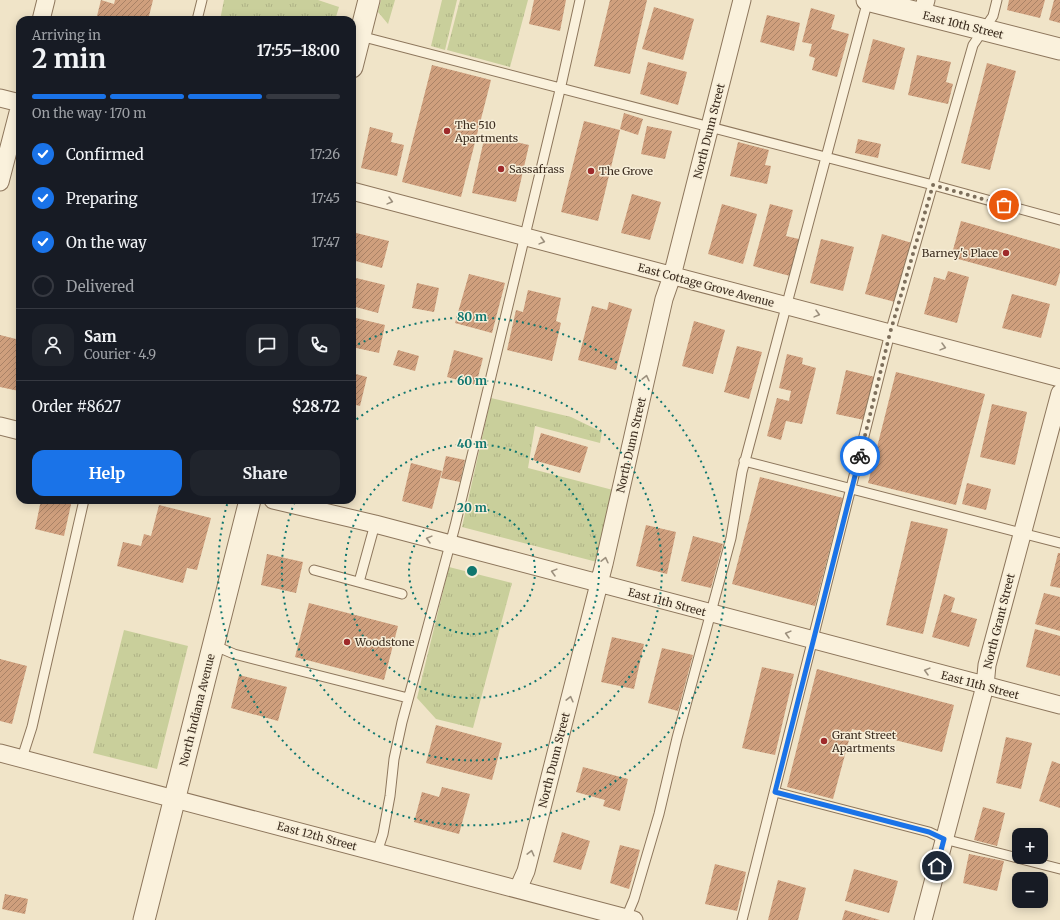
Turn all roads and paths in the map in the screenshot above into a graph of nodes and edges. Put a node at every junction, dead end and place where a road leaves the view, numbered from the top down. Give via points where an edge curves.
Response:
1 (46, 0) edge
2 (202, 0) edge
3 (580, 0) edge
4 (742, 0) edge
5 (868, 0) edge
6 (997, 0) edge
7 (366, 1) edge
8 (924, 7) edge
9 (42, 16) edge
10 (198, 16) edge
11 (984, 30) junction
12 (360, 36) junction
13 (1060, 48) edge
14 (356, 52) edge
15 (560, 90) junction
16 (0, 98) edge
17 (16, 103) edge
18 (16, 120) edge
19 (709, 128) junction
20 (826, 158) junction
21 (0, 182) edge
22 (933, 185) junction
23 (356, 192) edge
24 (1060, 220) edge
25 (524, 237) junction
26 (672, 276) junction
27 (787, 306) junction
28 (890, 333) junction
29 (1060, 378) edge
30 (1060, 393) edge
31 (0, 426) edge
32 (16, 430) edge
33 (744, 461) junction
34 (851, 489) junction
35 (83, 504) edge
36 (249, 504) edge
37 (290, 504) edge
38 (375, 524) junction
39 (1023, 532) junction
40 (1060, 543) edge
41 (450, 544) junction
42 (314, 570) dead end
43 (359, 582) junction
44 (599, 584) junction
45 (402, 594) dead end
46 (709, 614) junction
47 (813, 641) junction
48 (213, 645) junction
49 (985, 686) junction
50 (408, 698) junction
51 (1060, 705) edge
52 (0, 753) edge
53 (22, 758) junction
54 (775, 792) junction
55 (174, 799) junction
56 (944, 839) junction
57 (377, 852) junction
58 (1060, 869) edge
59 (518, 889) junction
60 (630, 919) edge
61 (144, 920) edge
62 (742, 920) edge
63 (924, 920) edge

1 - 9 street
2 - 10 lane
3 - 15 lane
4 - 19 street, North Dunn Street
5 - 8 street, East 10th Street
5 - 20 lane
6 - 11 lane via 993,16
7 - 12 street
8 - 11 street, East 10th Street
11 - 13 street, East 10th Street
11 - 22 lane via 973,45
12 - 14 street
12 - 15 lane
15 - 19 lane
15 - 25 lane
16 - 17 street
18 - 21 street
19 - 20 lane
19 - 26 street, North Dunn Street
20 - 22 lane
20 - 27 lane
22 - 24 lane
22 - 28 lane
23 -> 25 street, East Cottage Grove Avenue
25 -> 26 street, East Cottage Grove Avenue
25 - 41 lane
26 - 27 street, East Cottage Grove Avenue
44 -> 26 street, North Dunn Street via 664,299
27 -> 28 street, East Cottage Grove Avenue
27 - 33 lane
28 -> 29 street, East Cottage Grove Avenue
28 - 34 lane
30 - 39 street, North Grant Street
31 - 32 street
33 - 34 lane
33 - 46 lane via 730,538
34 - 39 lane
34 - 47 lane
35 - 53 lane via 32,727
36 - 48 street, North Indiana Avenue
37 - 38 street, East 11th Street
41 -> 38 street, East 11th Street
38 - 43 lane
39 - 40 lane
39 - 49 street, North Grant Street via 987,665
44 -> 41 street, East 11th Street
41 - 50 lane
42 - 43 lane
43 - 45 lane
44 - 46 street, East 11th Street
59 -> 44 street, North Dunn Street via 526,871
47 -> 46 street, East 11th Street
46 - 60 lane
49 -> 47 street, East 11th Street
47 - 54 lane
48 - 50 lane via 234,654
48 - 55 street, North Indiana Avenue
49 - 51 street, East 11th Street
49 - 56 street, North Grant Street
50 - 57 lane via 394,759 383,834
52 - 53 street, East 12th Street
53 - 55 street, East 12th Street
54 - 56 lane via 929,832
54 - 62 lane
55 - 57 street, East 12th Street
55 - 61 street, North Indiana Avenue
56 - 58 lane
56 - 63 street, North Grant Street
57 - 59 street, East 12th Street
59 - 60 street, East 12th Street

